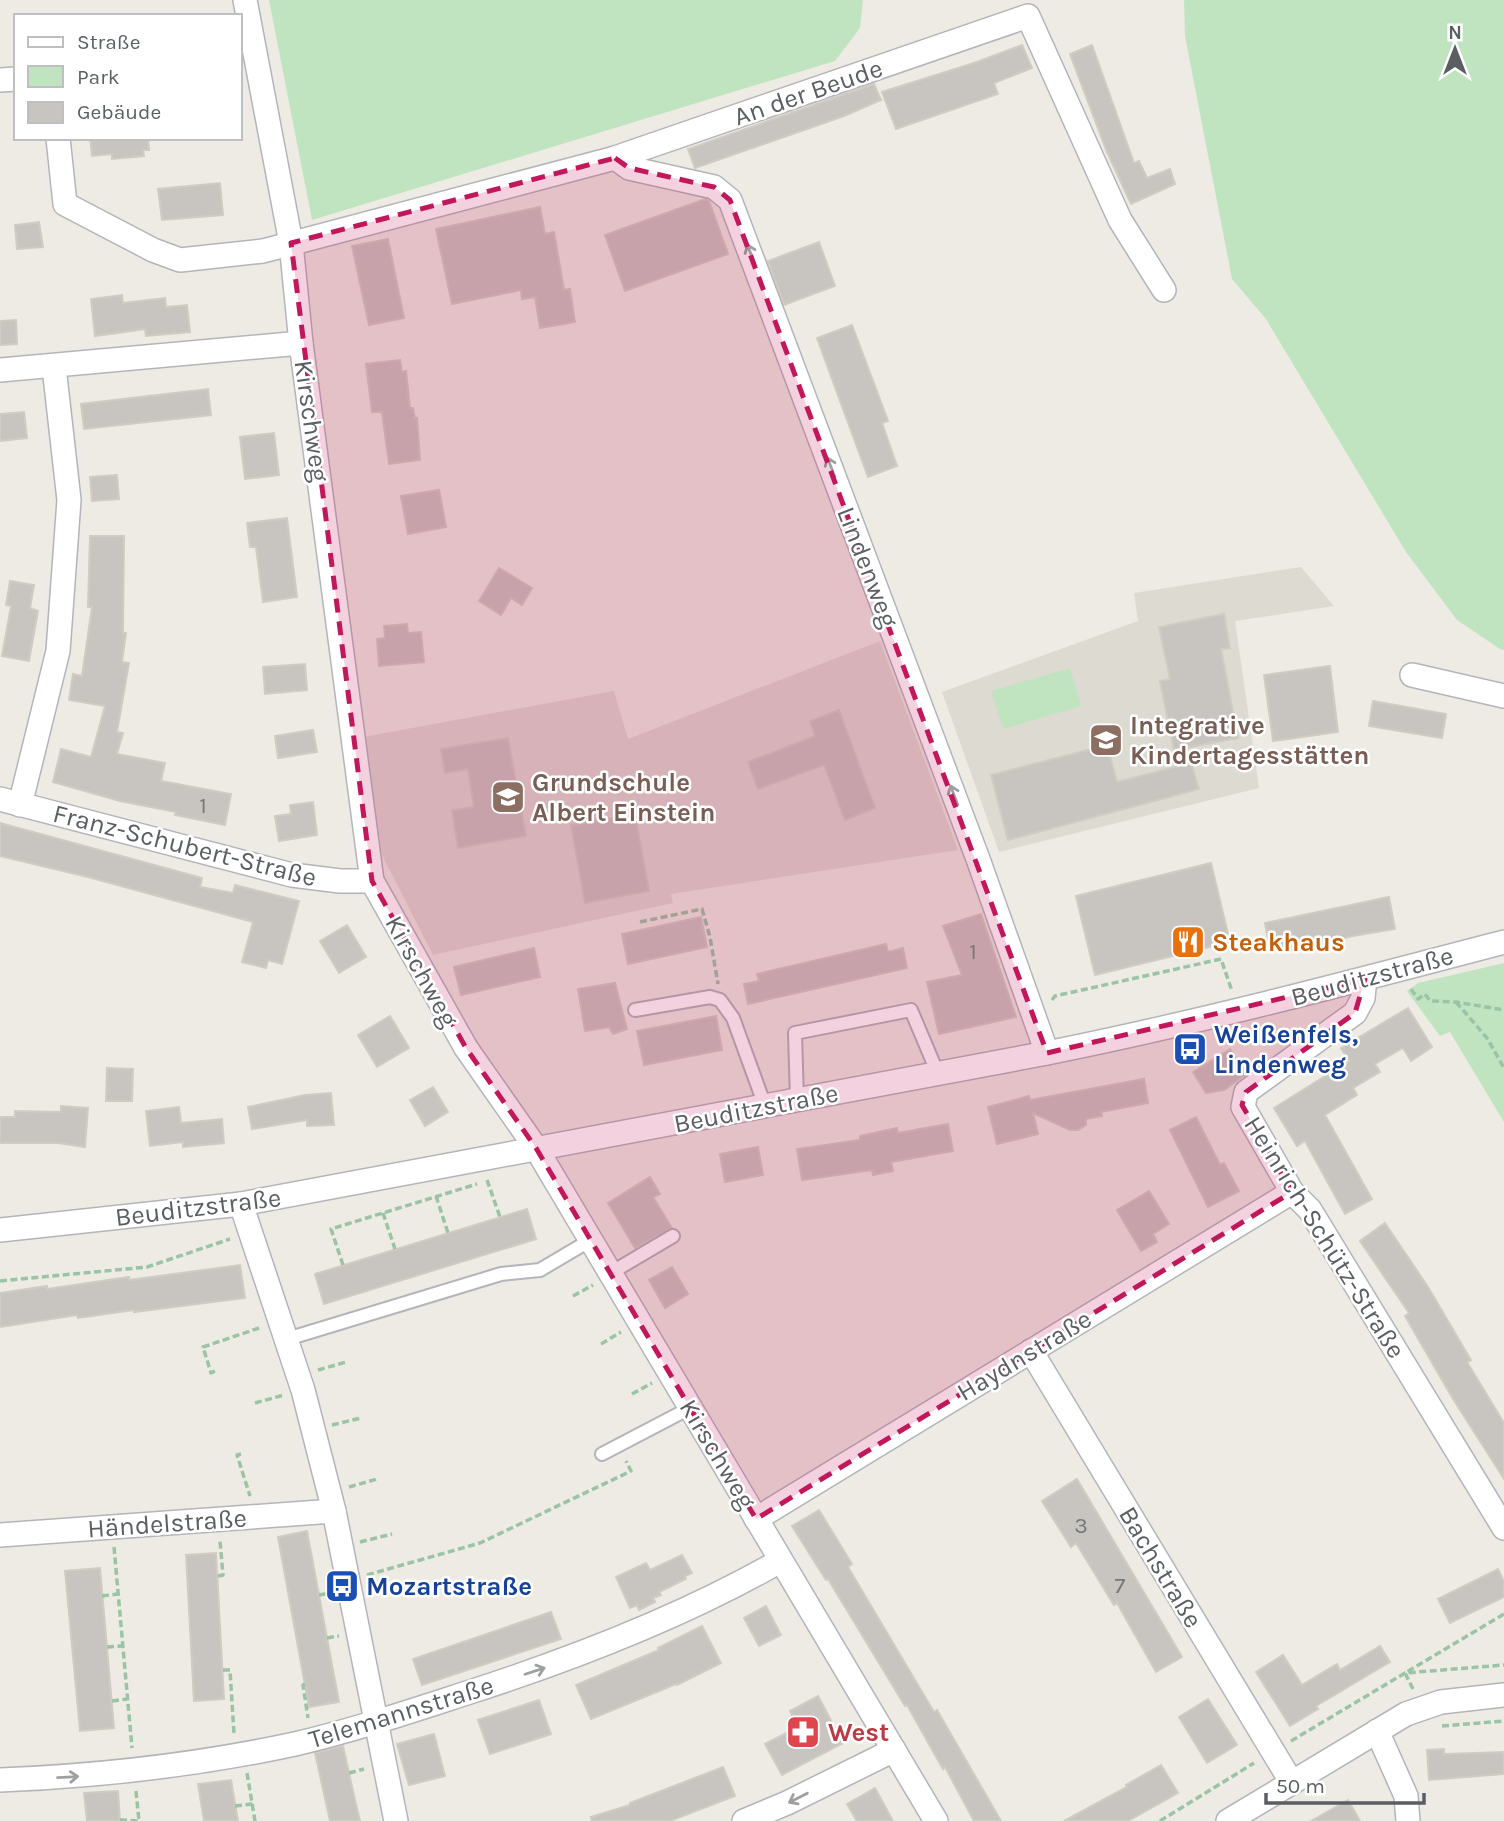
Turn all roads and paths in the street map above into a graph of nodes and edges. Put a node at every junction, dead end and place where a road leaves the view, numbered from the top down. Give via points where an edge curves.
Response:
1 (245, 0) edge
2 (58, 140) edge
3 (615, 158) junction
4 (291, 243) junction
5 (1164, 290) dead end
6 (301, 343) junction
7 (54, 367) junction
8 (0, 370) edge
9 (1412, 676) dead end
10 (1504, 696) edge
11 (10, 802) edge
12 (372, 881) junction
13 (640, 922) dead end
14 (1504, 942) edge
15 (1365, 979) junction
16 (1232, 987) dead end
17 (1413, 991) dead end
18 (720, 1000) junction
19 (1456, 1002) junction
20 (635, 1010) dead end
21 (1504, 1010) edge
22 (1037, 1022) junction
23 (1047, 1053) junction
24 (1504, 1068) edge
25 (937, 1074) junction
26 (797, 1100) junction
27 (765, 1105) junction
28 (536, 1148) junction
29 (1292, 1192) junction
30 (436, 1196) junction
31 (241, 1205) junction
32 (383, 1213) junction
33 (500, 1217) dead end
34 (0, 1230) edge
35 (250, 1230) junction
36 (448, 1233) dead end
37 (673, 1236) dead end
38 (589, 1241) junction
39 (395, 1249) dead end
40 (342, 1265) dead end
41 (609, 1274) junction
42 (0, 1282) edge
43 (284, 1330) junction
44 (1031, 1351) junction
45 (346, 1362) dead end
46 (215, 1371) dead end
47 (306, 1381) junction
48 (255, 1403) dead end
49 (690, 1408) junction
50 (361, 1418) dead end
51 (324, 1427) dead end
52 (618, 1446) junction
53 (241, 1454) dead end
54 (602, 1454) dead end
55 (377, 1479) dead end
56 (337, 1500) junction
57 (251, 1517) junction
58 (756, 1519) junction
59 (219, 1520) junction
60 (112, 1527) junction
61 (1504, 1528) edge
62 (392, 1534) dead end
63 (0, 1535) edge
64 (352, 1544) dead end
65 (780, 1561) junction
66 (218, 1576) dead end
67 (348, 1580) junction
68 (118, 1594) junction
69 (102, 1596) dead end
70 (1504, 1614) edge
71 (122, 1646) junction
72 (107, 1647) dead end
73 (1504, 1665) edge
74 (223, 1670) dead end
75 (1405, 1673) junction
76 (305, 1684) dead end
77 (1504, 1695) edge
78 (127, 1699) junction
79 (112, 1701) dead end
80 (1423, 1706) junction
81 (376, 1722) junction
82 (1377, 1731) junction
83 (311, 1739) junction
84 (894, 1750) junction
85 (1273, 1752) junction
86 (241, 1754) junction
87 (367, 1769) dead end
88 (134, 1771) junction
89 (349, 1773) dead end
90 (0, 1780) edge
91 (1292, 1783) junction
92 (253, 1804) junction
93 (235, 1806) dead end
94 (120, 1820) edge
95 (139, 1821) edge
96 (255, 1821) edge
97 (396, 1821) edge
98 (744, 1821) edge
99 (936, 1821) edge
100 (1160, 1821) edge
101 (1228, 1821) edge
102 (1408, 1821) edge

1 - 4 street, Kirschweg
2 - 4 street, An der Beude via 65,204 153,250 180,260 263,251
3 - 4 street, An der Beude
3 - 5 street, An der Beude via 1028,16 1120,220
22 -> 3 street, Lindenweg via 730,200 714,187 629,168
4 - 6 street, Kirschweg
6 - 7 street
6 - 12 street, Kirschweg
7 - 8 street
7 - 11 street via 69,500 58,650
9 - 10 street
11 - 12 street, Franz-Schubert-Straße via 292,875
12 - 28 street, Kirschweg via 466,1048
13 - 18 path via 702,909
14 - 15 street, Beuditzstraße
15 - 23 street, Beuditzstraße
15 - 29 street, Heinrich-Schütz-Straße via 1355,1013 1243,1097 1243,1107
16 - 22 path via 1221,958 1055,996
17 - 19 path via 1418,999 1425,994 1430,1001
18 - 20 lane via 710,997
18 - 27 lane via 733,1018
19 - 21 path
19 - 24 path via 1488,1038
22 - 23 street, Lindenweg
23 - 25 street, Beuditzstraße
25 - 26 street, Beuditzstraße
25 - 26 lane via 911,1010 794,1033
26 - 27 street, Beuditzstraße
27 - 28 street, Beuditzstraße
28 - 31 street, Beuditzstraße
28 - 38 street, Kirschweg
29 - 44 street, Haydnstraße
29 - 61 street, Heinrich-Schütz-Straße via 1310,1210
30 - 32 path
30 - 33 path via 488,1180
30 - 36 path
31 - 34 street, Beuditzstraße
31 - 35 street
32 - 39 path
32 - 40 path via 331,1229
35 - 42 path via 147,1267
35 - 43 street
37 - 41 lane
38 - 41 street, Kirschweg
38 - 43 lane via 540,1270 501,1274
41 - 49 street, Kirschweg
43 - 46 path via 203,1346 211,1373
43 - 47 street
44 - 58 street, Haydnstraße
44 - 85 street, Bachstraße
45 - 47 path
47 - 48 path
47 - 56 street
49 - 52 lane
49 - 58 street, Kirschweg
50 - 51 path
52 - 54 lane
52 - 67 path via 631,1471 480,1543
53 - 57 path via 237,1455 250,1496
55 - 56 path
56 - 57 street, Händelstraße
56 - 67 street
57 - 59 street, Händelstraße
58 - 65 street, Kirschweg
59 - 60 street, Händelstraße
59 - 66 path via 223,1575
60 - 63 street, Händelstraße
60 - 68 path
62 - 64 path
81 -> 65 street, Telemannstraße via 544,1668 705,1601
65 - 84 street, Kirschweg
67 - 81 street
68 - 69 path
68 - 71 path
70 - 75 path
71 - 72 path
71 - 78 path
73 - 75 path
74 - 86 path via 230,1670 233,1728
75 - 80 path
75 - 85 path
76 - 83 path
77 - 80 street
78 - 79 path
78 - 88 path
80 - 82 street
81 - 83 street, Telemannstraße
81 - 97 street
82 - 91 street
82 - 102 street via 1406,1796
83 - 86 street, Telemannstraße
84 -> 98 street
84 - 99 street, Kirschweg
85 - 91 street, Bachstraße
85 - 100 path
86 - 88 street, Telemannstraße
86 - 92 path
87 - 89 path
90 -> 88 street, Telemannstraße
88 - 95 path
91 - 101 street
92 - 93 path
92 - 96 path
94 - 95 path

